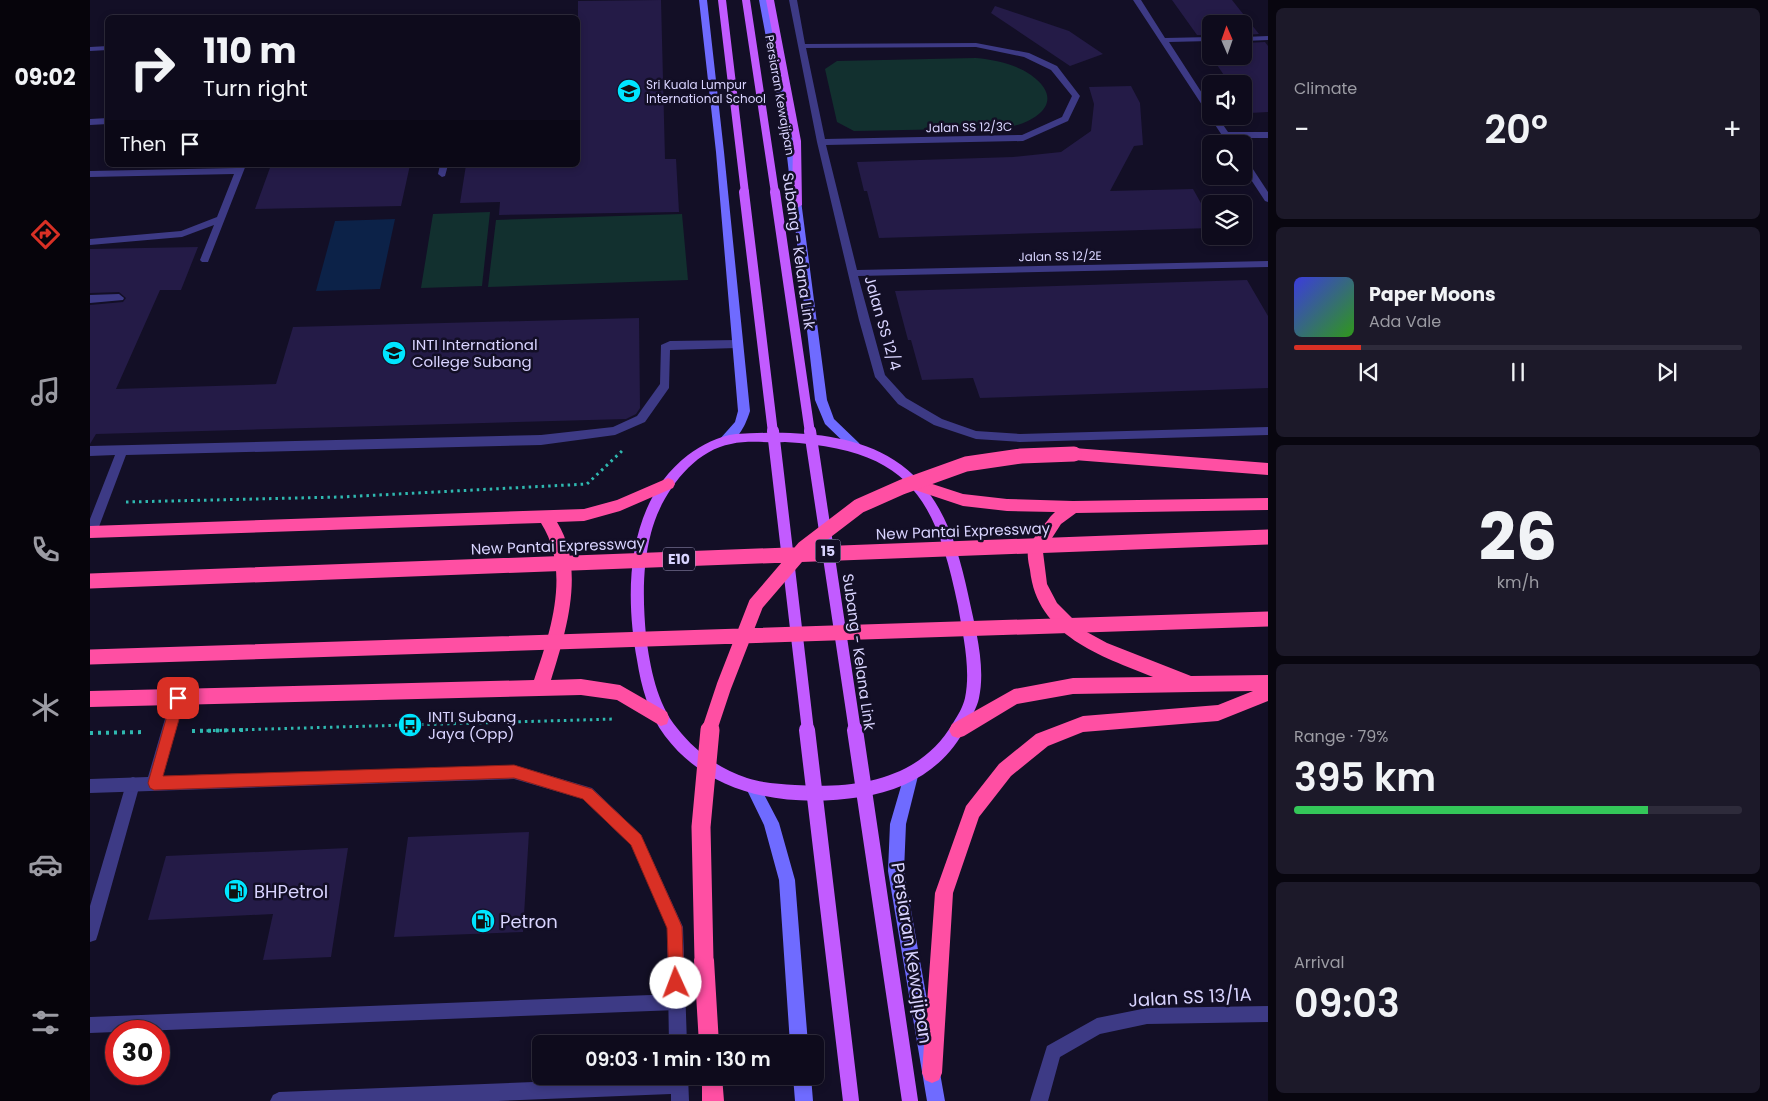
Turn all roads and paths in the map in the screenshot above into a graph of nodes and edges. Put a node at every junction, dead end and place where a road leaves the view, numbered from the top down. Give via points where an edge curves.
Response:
1 (703, 0) edge
2 (722, 0) edge
3 (746, 0) edge
4 (763, 0) edge
5 (770, 0) edge
6 (794, 0) edge
7 (1137, 0) edge
8 (1268, 38) edge
9 (1202, 39) edge
10 (1252, 39) edge
11 (1163, 40) junction
12 (801, 46) junction
13 (105, 48) edge
14 (90, 49) edge
15 (1202, 99) edge
16 (105, 121) edge
17 (90, 122) edge
18 (1252, 135) edge
19 (1268, 135) edge
20 (821, 142) junction
21 (241, 168) edge
22 (90, 174) edge
23 (1252, 174) edge
24 (1268, 199) edge
25 (797, 205) junction
26 (220, 219) junction
27 (90, 242) edge
28 (205, 260) dead end
29 (1268, 264) edge
30 (853, 273) junction
31 (119, 298) dead end
32 (90, 299) edge
33 (737, 344) junction
34 (1268, 431) edge
35 (725, 440) junction
36 (629, 445) dead end
37 (855, 446) junction
38 (122, 450) junction
39 (90, 451) edge
40 (1268, 469) edge
41 (668, 484) junction
42 (917, 485) junction
43 (102, 502) junction
44 (1268, 504) edge
45 (1074, 506) junction
46 (545, 516) junction
47 (90, 532) edge
48 (1268, 537) edge
49 (90, 581) edge
50 (1268, 619) edge
51 (90, 657) edge
52 (1268, 683) edge
53 (1192, 684) junction
54 (540, 688) junction
55 (1268, 693) edge
56 (178, 698) junction
57 (90, 699) edge
58 (661, 718) junction
59 (958, 730) junction
60 (169, 732) junction
61 (90, 733) edge
62 (911, 776) junction
63 (154, 783) junction
64 (133, 784) junction
65 (90, 786) edge
66 (752, 788) junction
67 (90, 934) edge
68 (677, 1002) junction
69 (1268, 1014) edge
70 (90, 1025) edge
71 (678, 1035) edge
72 (709, 1035) edge
73 (798, 1035) edge
74 (932, 1073) junction
75 (712, 1085) edge
76 (803, 1085) edge
77 (679, 1087) edge
78 (279, 1101) edge
79 (713, 1101) edge
80 (804, 1101) edge
81 (851, 1101) edge
82 (910, 1101) edge
83 (936, 1101) edge
84 (1039, 1101) edge

1 - 33 main road
2 - 81 main road, bridge
3 - 82 main road, Subang - Kelana Link / 15, bridge
4 - 25 main road, Persiaran Kewajipan via 789,139
5 - 25 main road via 797,141
6 - 12 street, Jalan SS 12/4
7 - 11 street
8 - 10 street
9 - 11 street
11 - 15 street
12 - 20 street, Jalan SS 12/4
12 - 20 street, Jalan SS 12/3C via 976,44 1026,55 1054,68 1076,96 1066,119 1023,138
13 - 14 street
16 - 17 street
18 - 19 street
20 - 30 street, Jalan SS 12/4
21 - 22 street
21 - 26 street
23 - 24 street
25 - 37 main road, Persiaran Kewajipan via 820,400 829,421
26 - 27 street via 182,234
26 - 28 street
29 - 30 street, Jalan SS 12/2E
30 - 34 street, Jalan SS 12/4 via 880,377 902,401 938,422 976,435 1020,438
31 - 32 street
33 - 35 main road via 744,411 740,424
33 - 38 street via 670,345 665,348 665,385 641,419 615,431 541,440
35 - 37 main road via 814,439
35 - 41 main road via 686,462
36 - 43 path via 587,484 341,497
37 - 42 main road via 892,466
38 - 39 street
38 - 43 street
40 - 72 highway, bridge via 1074,454 1021,456 966,464 859,506 804,548 756,604 708,735 701,827
41 - 46 highway via 620,505 584,514
41 - 58 main road via 648,521 639,568 638,614 644,659
42 - 45 highway via 963,500 1007,505
42 - 59 main road via 942,527 960,585 969,631 974,673 971,700
43 - 47 street
44 - 45 highway
45 - 53 highway via 1056,520 1035,551 1039,585 1051,608 1079,636 1101,648
46 - 47 highway
46 - 54 highway via 556,534 564,563 562,602 552,652
48 - 49 highway, New Pantai Expressway / E10, bridge
50 - 51 highway, bridge
52 - 53 highway
53 - 59 highway via 1073,686 1014,697
54 - 56 highway
54 - 58 highway via 581,687 620,693
55 - 74 highway via 1218,713 1083,724 1042,740 1005,770 972,812 944,892
56 - 57 highway
56 - 60 street
58 - 60 path
58 - 66 main road via 698,761
59 - 62 main road via 944,750
60 - 61 path
60 - 63 street
62 - 66 main road via 866,790 830,793
62 - 74 main road, Persiaran Kewajipan via 898,824 896,871
63 - 64 street
63 - 68 street via 514,772 587,794 636,840 675,927
64 - 65 street
64 - 67 street
66 - 73 main road via 771,823 787,880
68 - 70 street
68 - 71 street
69 - 84 street, Jalan SS 13/1A via 1146,1016 1097,1026 1053,1052
74 - 83 main road, Persiaran Kewajipan
75 - 79 highway
76 - 80 main road
77 - 78 street

